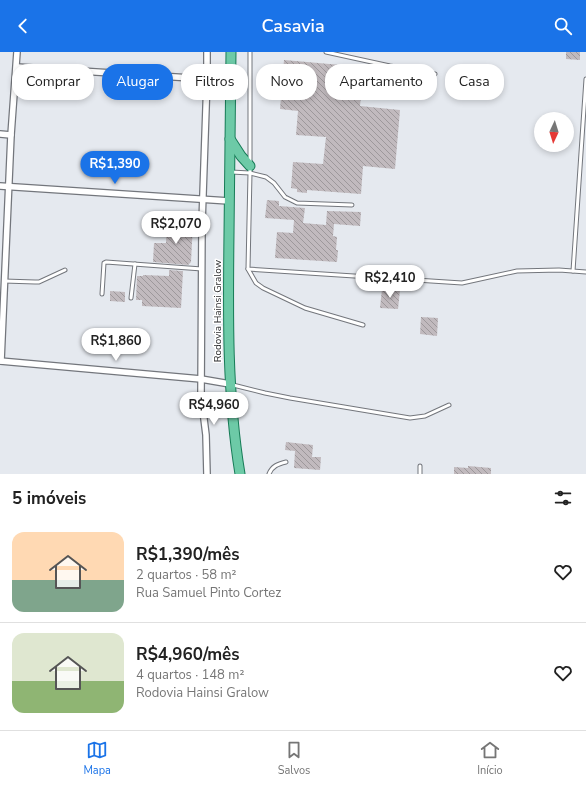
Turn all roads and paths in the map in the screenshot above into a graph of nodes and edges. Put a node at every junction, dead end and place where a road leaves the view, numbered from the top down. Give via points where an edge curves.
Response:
1 (17, 52) edge
2 (207, 52) edge
3 (231, 52) edge
4 (250, 52) edge
5 (326, 52) edge
6 (16, 64) edge
7 (207, 64) edge
8 (231, 64) edge
9 (385, 64) edge
10 (94, 72) edge
11 (181, 77) edge
12 (586, 79) edge
13 (14, 100) edge
14 (206, 100) edge
15 (230, 100) edge
16 (0, 134) edge
17 (11, 135) junction
18 (230, 139) junction
19 (250, 170) junction
20 (230, 172) junction
21 (0, 186) edge
22 (8, 186) junction
23 (203, 199) junction
24 (229, 201) junction
25 (352, 205) dead end
26 (135, 264) junction
27 (248, 269) junction
28 (65, 270) dead end
29 (202, 270) junction
30 (573, 271) junction
31 (586, 272) edge
32 (4, 281) junction
33 (102, 294) dead end
34 (131, 298) dead end
35 (364, 325) dead end
36 (0, 361) edge
37 (202, 379) junction
38 (230, 384) junction
39 (449, 405) dead end
40 (286, 462) dead end
41 (420, 466) dead end
42 (207, 474) edge
43 (240, 474) edge
44 (269, 474) edge
45 (420, 474) edge

1 - 6 street
2 - 7 street
3 - 8 main road, Rodovia Hainsi Gralow
4 - 19 lane
5 - 9 lane
10 - 11 street
12 - 30 lane
13 - 17 street
14 - 23 street
15 - 18 main road, Rodovia Hainsi Gralow
16 - 17 street
17 - 22 street
18 - 19 main road
18 - 20 main road, Rodovia Hainsi Gralow
19 - 20 lane
19 - 25 lane via 266,177 285,197 297,203
19 - 27 lane
20 - 24 main road, Rodovia Hainsi Gralow
21 - 22 street
22 - 23 street
22 - 32 street
23 - 24 street
23 - 29 street
24 - 38 main road, Rodovia Hainsi Gralow
26 - 29 lane
26 - 33 lane via 104,263
26 - 34 lane
27 - 30 lane via 462,283 517,271
27 - 35 lane via 256,283 263,288 305,308
28 - 32 lane via 39,282
29 - 37 street
30 - 31 lane
32 - 36 street
36 - 37 street
37 - 38 street
37 - 42 street
38 - 39 lane via 284,397 410,418 425,416
38 - 43 main road, Rodovia Hainsi Gralow
40 - 44 lane via 276,464
41 - 45 lane

